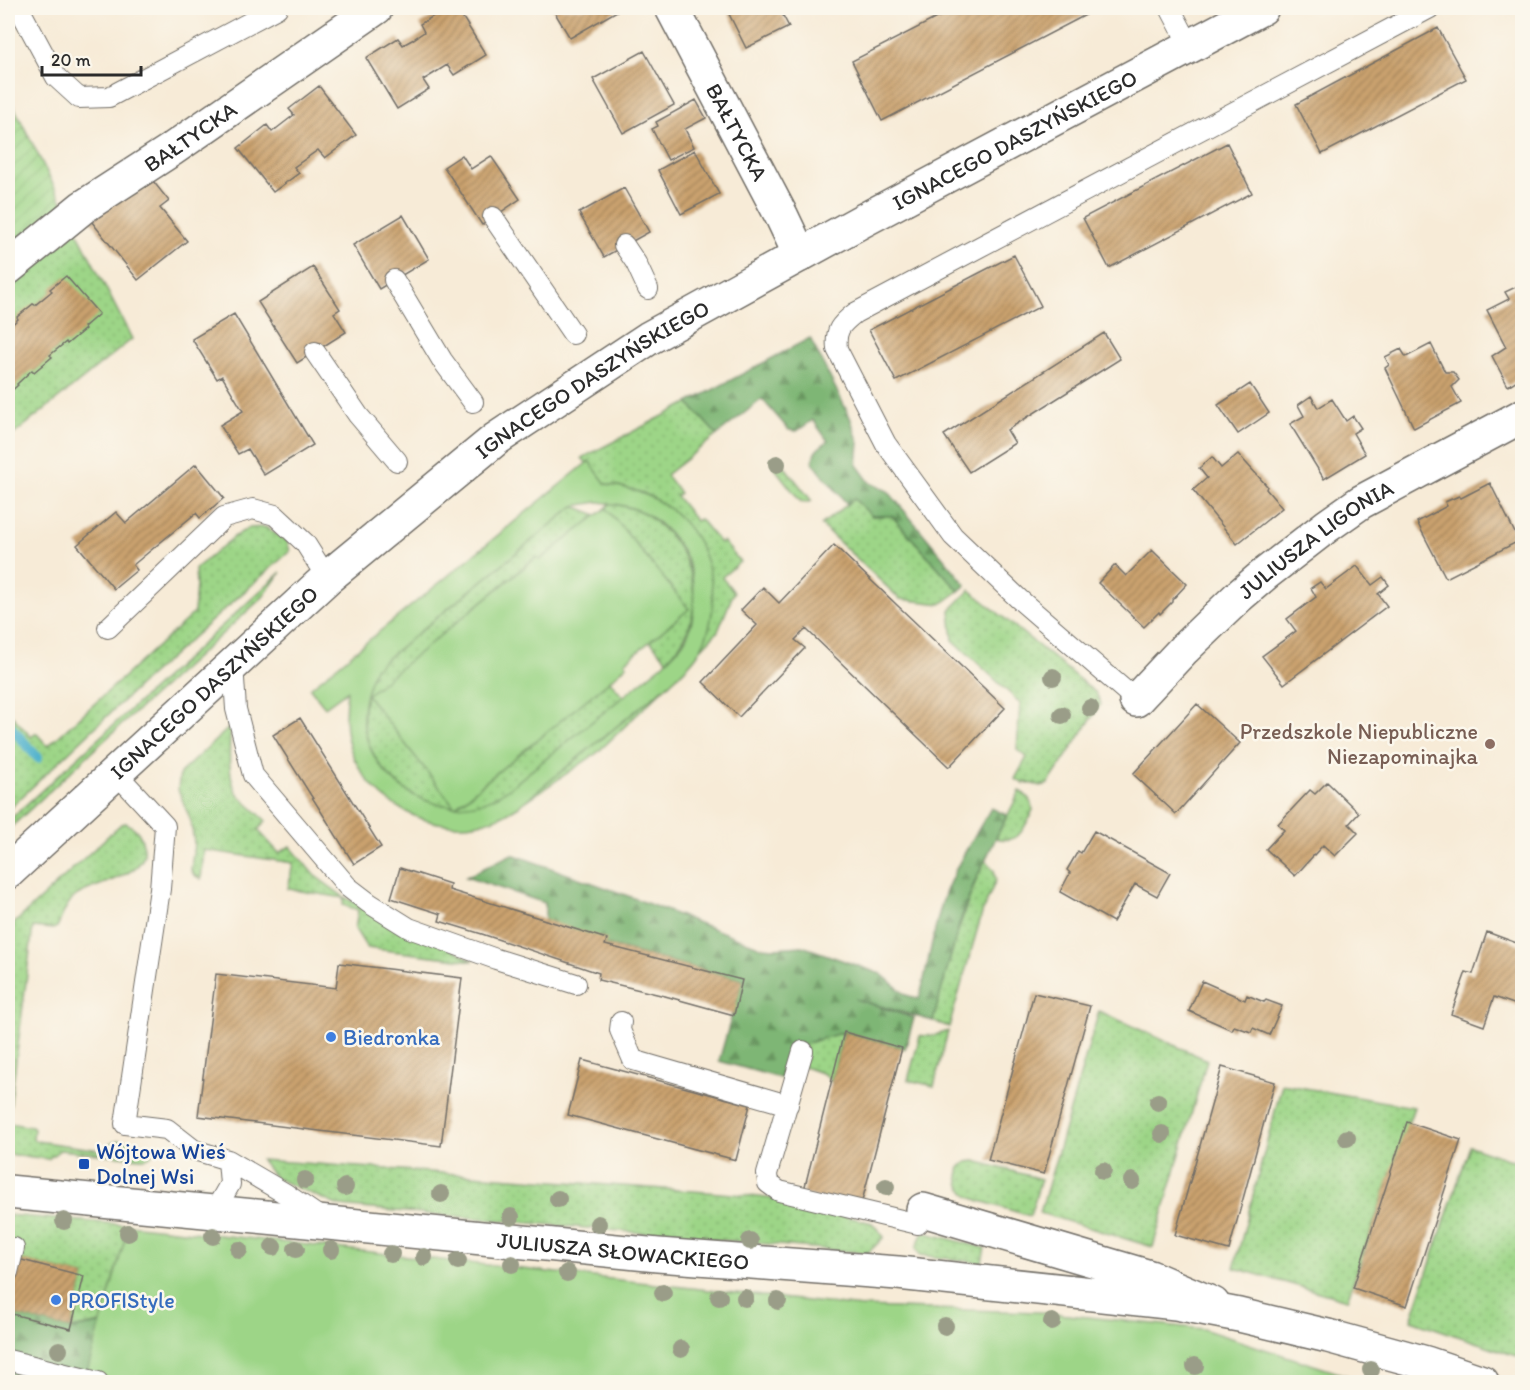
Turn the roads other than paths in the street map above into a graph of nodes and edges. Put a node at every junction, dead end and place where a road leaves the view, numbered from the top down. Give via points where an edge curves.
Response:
1 (19, 8) edge
2 (277, 8) edge
3 (376, 8) edge
4 (672, 8) edge
5 (1170, 8) edge
6 (1262, 8) edge
7 (1430, 8) edge
8 (1190, 46) junction
9 (493, 217) dead end
10 (624, 245) dead end
11 (800, 255) junction
12 (8, 268) edge
13 (394, 280) dead end
14 (648, 289) dead end
15 (573, 334) dead end
16 (315, 352) dead end
17 (472, 402) dead end
18 (1522, 416) edge
19 (397, 461) dead end
20 (327, 578) junction
21 (108, 628) dead end
22 (233, 664) junction
23 (1136, 700) joint
24 (115, 772) junction
25 (8, 872) edge
26 (576, 984) dead end
27 (621, 1022) dead end
28 (803, 1051) dead end
29 (788, 1105) junction
30 (228, 1160) junction
31 (8, 1192) edge
32 (214, 1212) junction
33 (921, 1217) joint
34 (331, 1224) junction
35 (14, 1248) dead end
36 (8, 1272) edge
37 (1239, 1315) junction
38 (8, 1360) edge
39 (98, 1383) edge
40 (1482, 1383) edge

1 - 2 lane via 56,77 79,98 109,97
3 - 12 street, BAŁTYCKA via 83,207
4 - 11 street, BAŁTYCKA
5 - 8 lane
6 - 8 street, IGNACEGO DASZYŃSKIEGO
7 - 23 lane via 855,313 836,335 837,349 885,444 953,536
8 - 11 street, IGNACEGO DASZYŃSKIEGO
9 - 15 lane
10 - 14 lane
11 - 20 street, IGNACEGO DASZYŃSKIEGO via 649,338 496,440
13 - 17 lane
16 - 19 lane via 358,415
18 - 23 street, JULIUSZA LIGONIA via 1361,502 1327,526 1238,597
20 - 21 lane via 305,543 275,515 253,509 224,517
20 - 22 street, IGNACEGO DASZYŃSKIEGO
22 - 24 street, IGNACEGO DASZYŃSKIEGO
22 - 26 lane via 236,709 253,775 348,887 409,928
24 - 25 street, IGNACEGO DASZYŃSKIEGO
24 - 30 lane via 165,826 160,889 125,1124 167,1129 194,1150
27 - 29 lane via 620,1030 633,1060
28 - 29 lane
29 - 33 lane via 767,1174 768,1183 779,1191
30 - 32 lane via 230,1184
30 - 34 lane
31 - 32 street, JULIUSZA SŁOWACKIEGO
32 - 34 street, JULIUSZA SŁOWACKIEGO
33 - 37 street, JULIUSZA SŁOWACKIEGO via 1150,1277
34 - 37 street, JULIUSZA SŁOWACKIEGO via 927,1276 1176,1303
35 - 36 lane
37 - 40 street, JULIUSZA SŁOWACKIEGO via 1426,1363
38 - 39 lane

